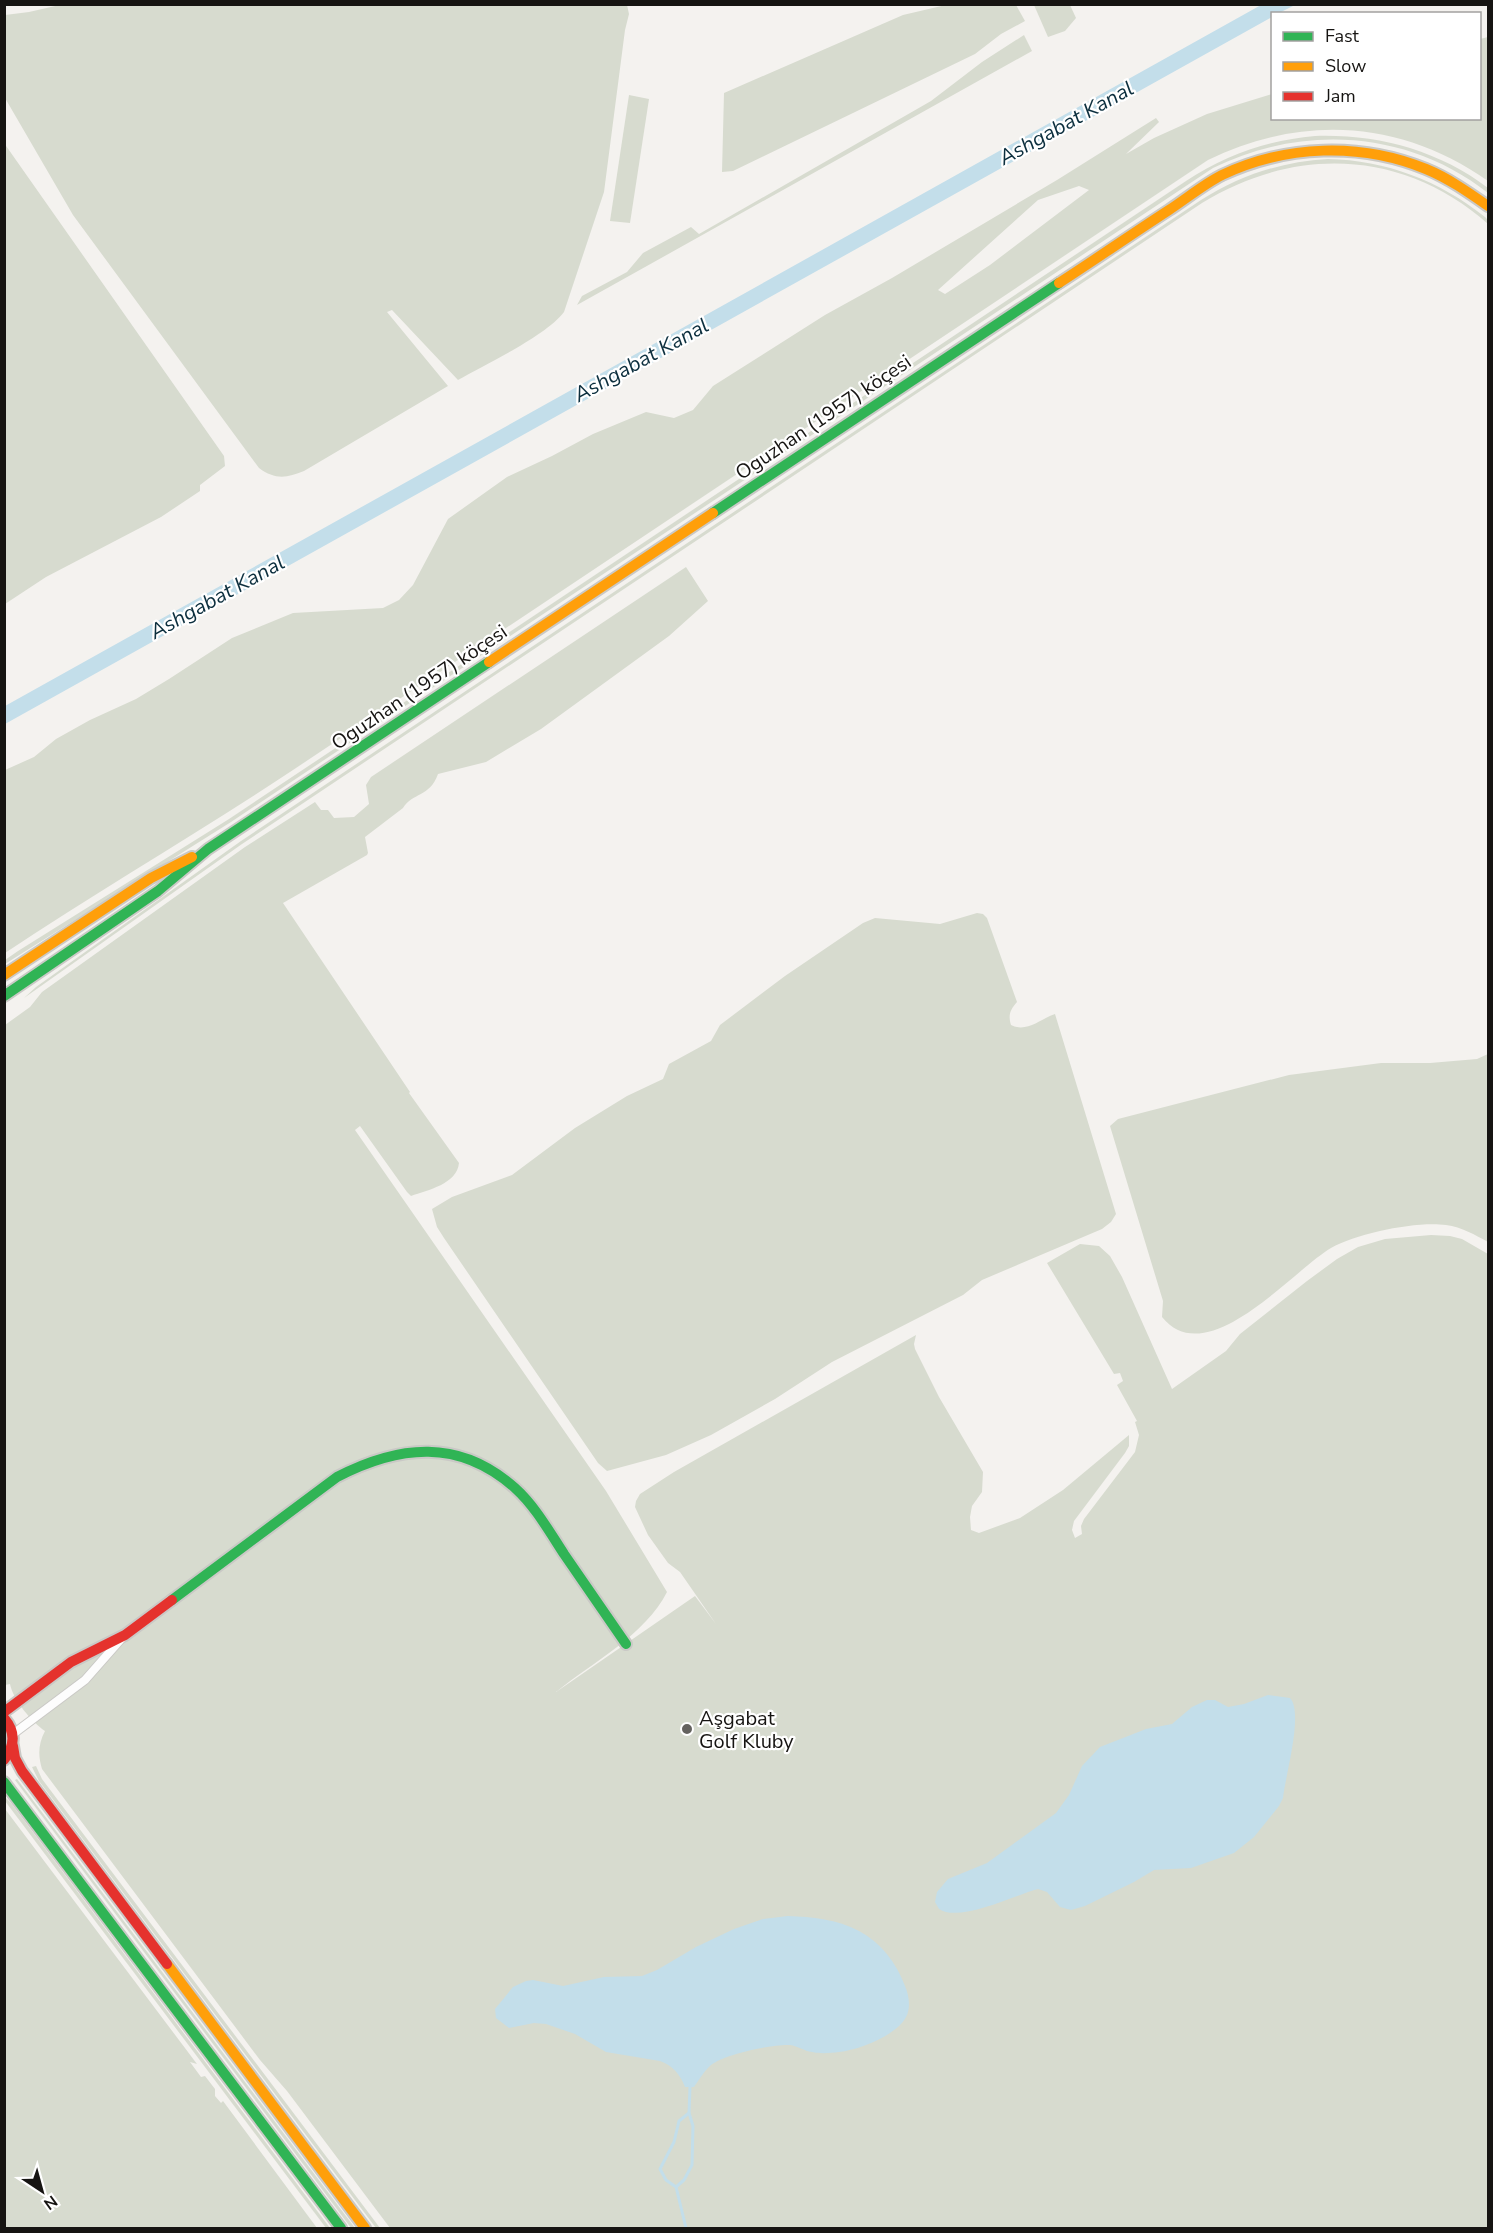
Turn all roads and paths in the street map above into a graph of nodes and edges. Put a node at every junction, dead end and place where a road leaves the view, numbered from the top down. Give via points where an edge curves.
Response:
1 (1488, 206) edge
2 (208, 849) junction
3 (4, 975) edge
4 (4, 996) edge
5 (124, 1635) junction
6 (626, 1644) dead end
7 (4, 1712) edge
8 (4, 1718) edge
9 (14, 1734) junction
10 (13, 1746) junction
11 (4, 1760) edge
12 (4, 1782) edge
13 (341, 2229) edge
14 (365, 2229) edge

1 - 2 street, Oguzhan (1957) köçesi via 1424,167 1368,152 1294,152 1257,160 1226,173
2 - 3 street, Oguzhan (1957) köçesi via 151,878
2 - 4 street, Oguzhan (1957) köçesi via 158,891
5 - 6 street via 348,1470 382,1456 424,1450 480,1464 516,1488
5 - 7 street via 71,1662
5 - 9 street via 85,1680
8 - 9 street
9 - 10 street
10 - 11 street
10 - 14 street via 22,1771
12 - 13 street

